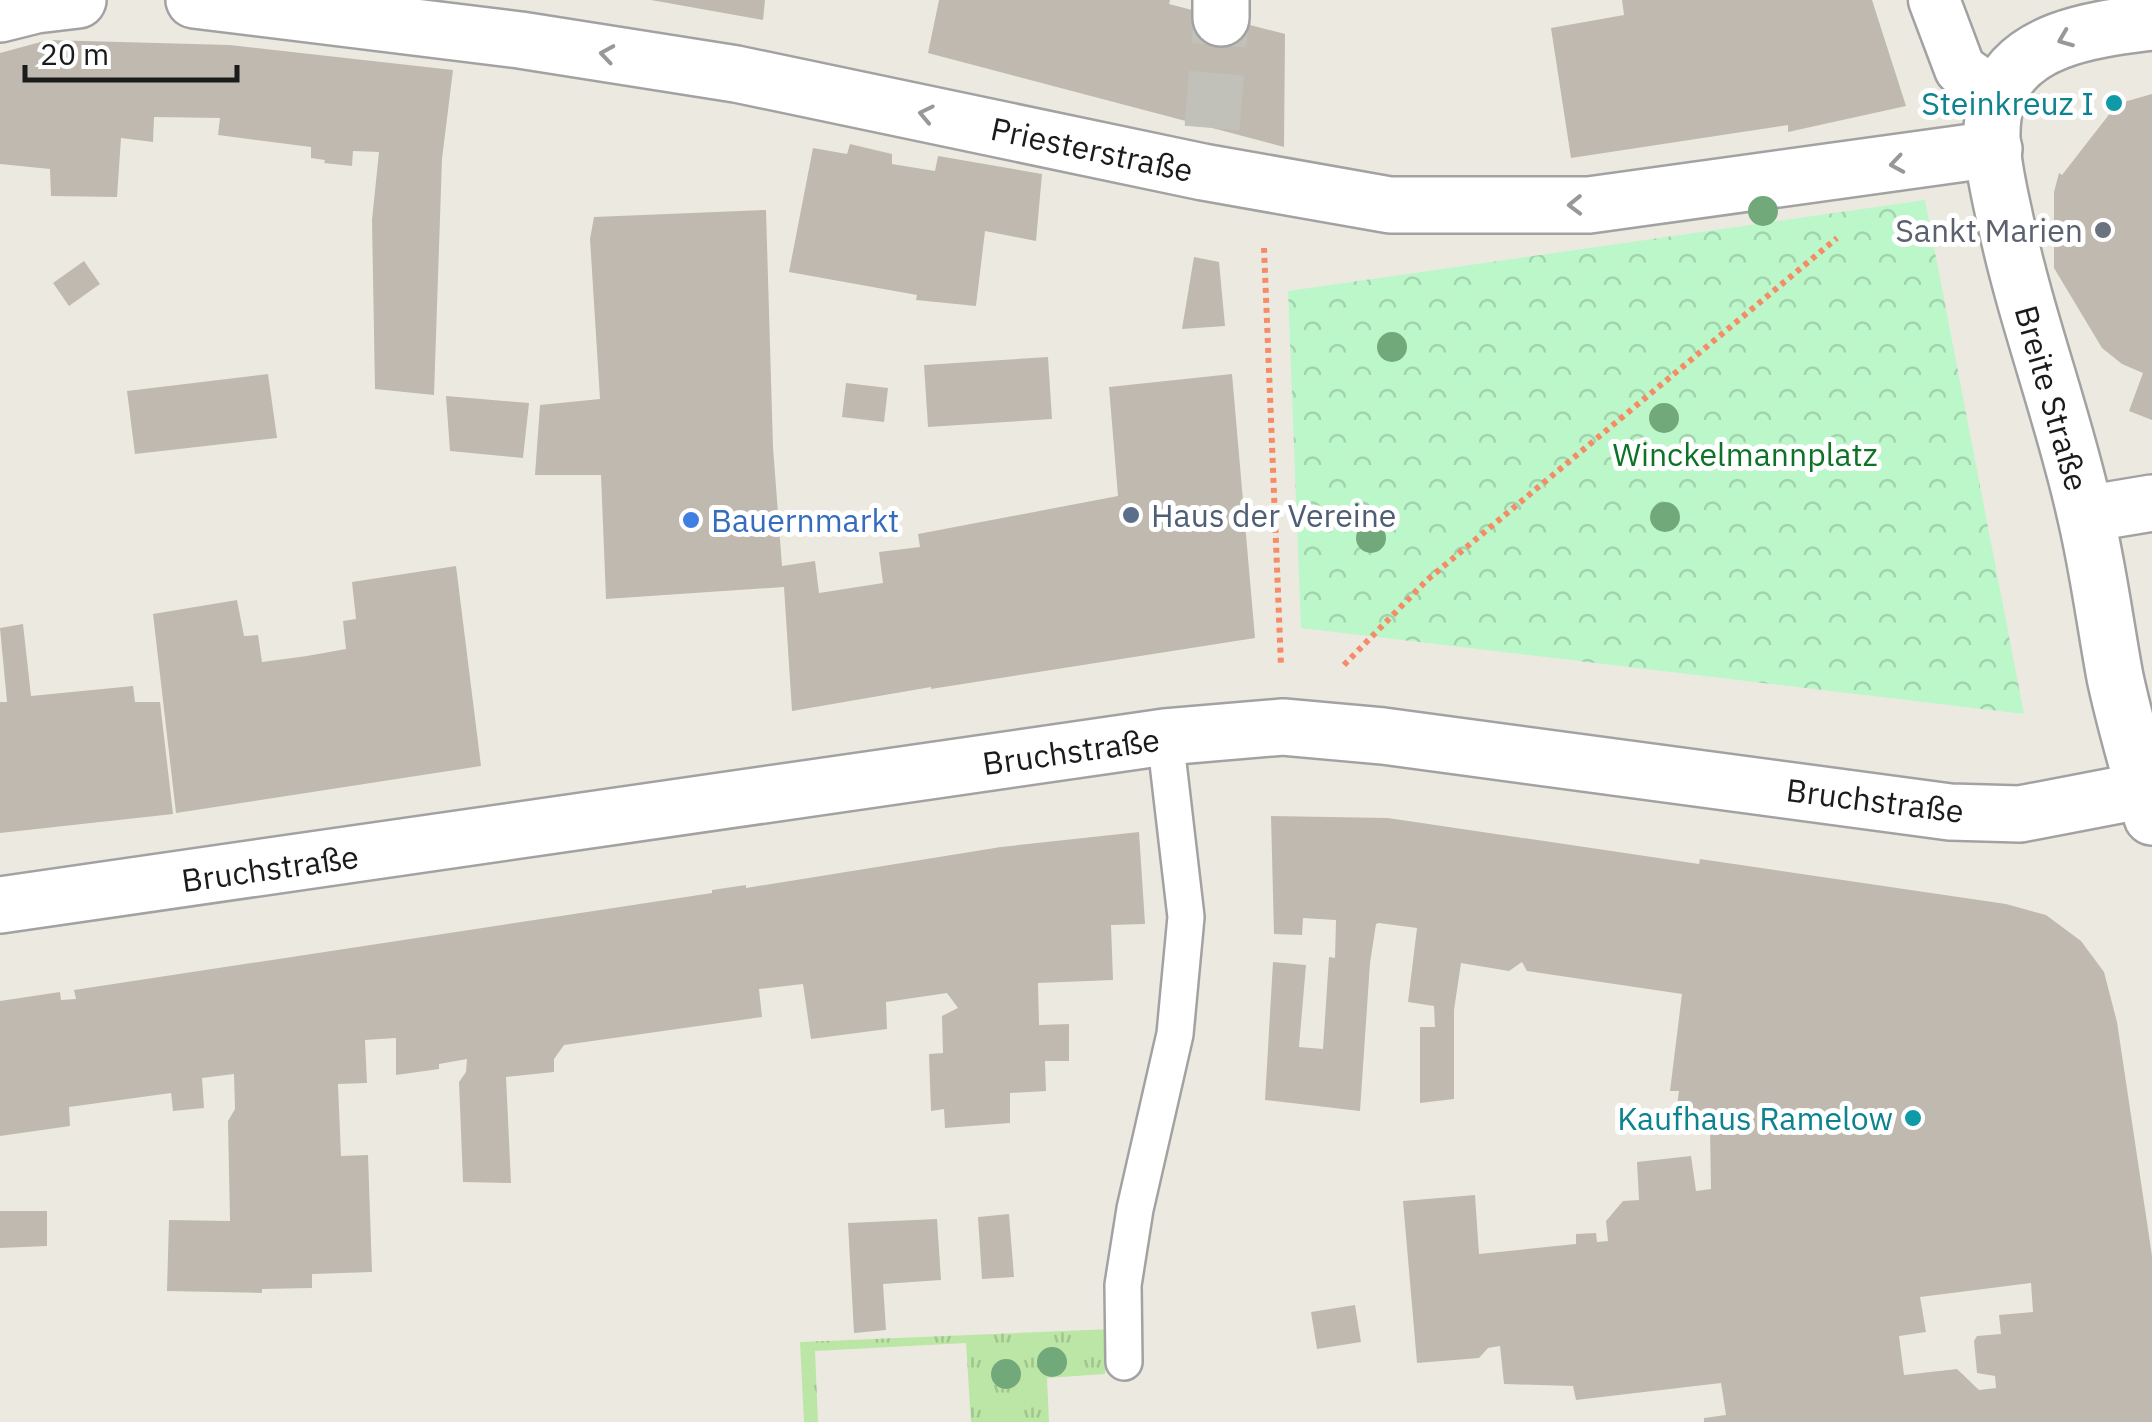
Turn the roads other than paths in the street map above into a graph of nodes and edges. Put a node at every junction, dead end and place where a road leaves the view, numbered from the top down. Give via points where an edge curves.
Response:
1 (78, 0) edge
2 (194, 0) edge
3 (1934, 0) edge
4 (0, 14) edge
5 (2152, 22) edge
6 (1996, 122) junction
7 (2152, 503) edge
8 (2086, 514) junction
9 (1165, 737) junction
10 (2148, 804) edge
11 (0, 905) edge
12 (1124, 1362) dead end

1 - 4 street
6 -> 2 street, Priesterstraße via 1589,205 1390,205 1261,184 1207,150 520,40
3 - 6 street via 1960,69
5 -> 6 street via 2063,38 2038,52 2016,71
6 - 8 street, Breite Straße via 1998,188 2019,286
7 - 8 street
8 - 10 street, Breite Straße via 2116,682
9 - 10 street, Bruchstraße via 1283,727 1950,812
9 - 11 street, Bruchstraße
9 - 12 lane via 1186,916 1175,1034 1123,1285

